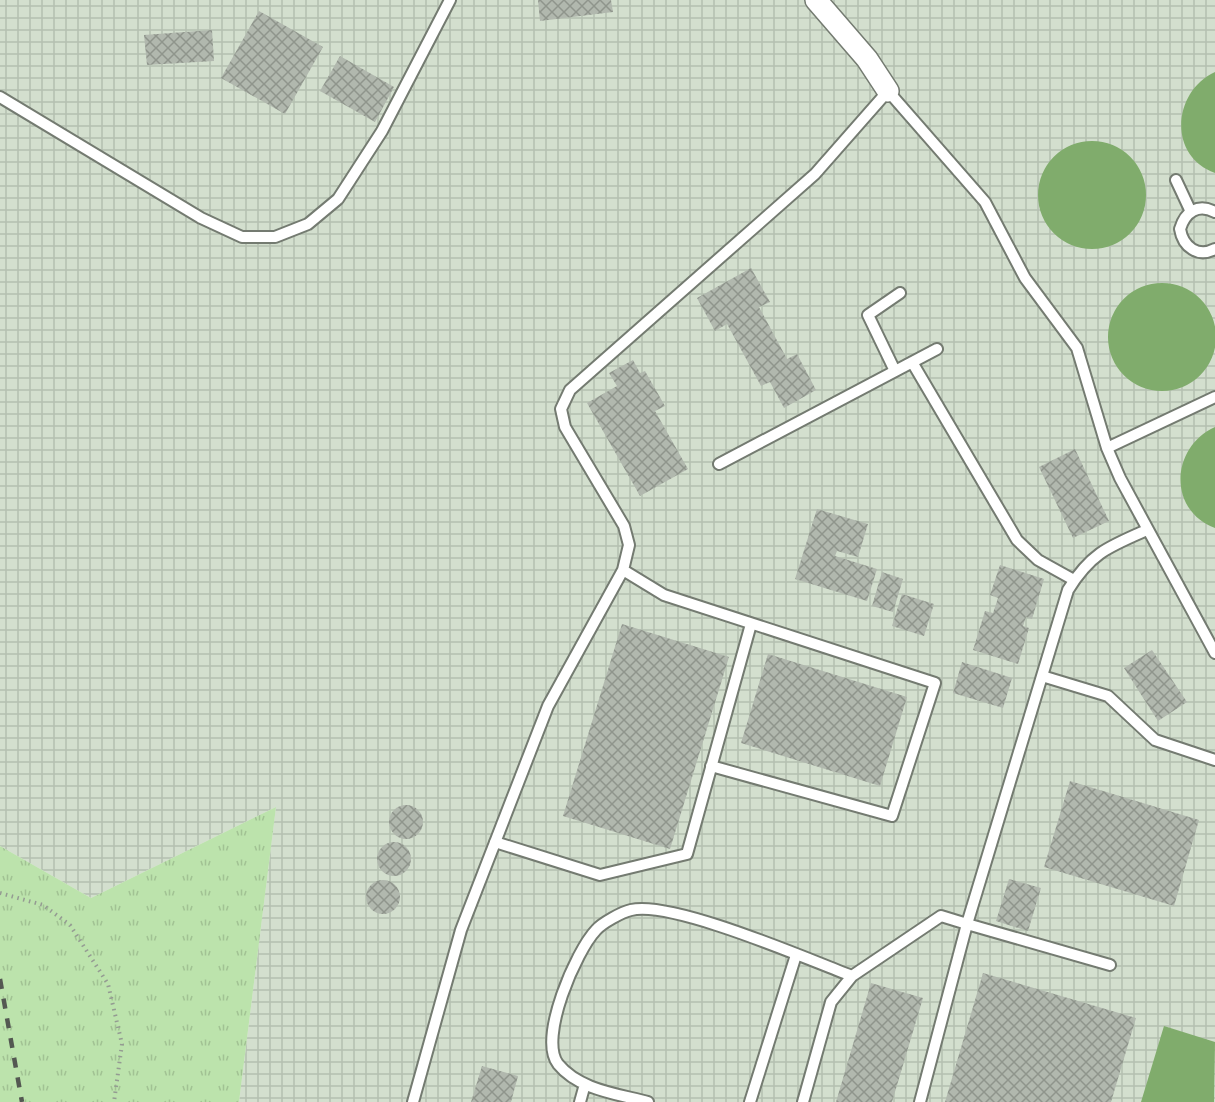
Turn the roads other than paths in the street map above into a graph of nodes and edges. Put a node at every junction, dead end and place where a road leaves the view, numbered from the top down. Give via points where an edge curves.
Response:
1 (450, 0) edge
2 (816, 0) edge
3 (888, 91) junction
4 (0, 97) edge
5 (1176, 180) dead end
6 (1191, 212) junction
7 (1215, 212) edge
8 (1213, 253) edge
9 (900, 293) dead end
10 (937, 349) dead end
11 (912, 362) junction
12 (895, 371) junction
13 (1215, 397) edge
14 (1107, 448) junction
15 (719, 464) dead end
16 (1146, 530) junction
17 (623, 570) junction
18 (1074, 580) junction
19 (751, 624) junction
20 (1215, 653) edge
21 (1042, 676) junction
22 (1215, 760) edge
23 (711, 766) junction
24 (495, 842) junction
25 (967, 924) junction
26 (796, 956) junction
27 (1110, 965) dead end
28 (852, 976) junction
29 (585, 1084) junction
30 (413, 1102) edge
31 (580, 1102) edge
32 (648, 1102) edge
33 (750, 1102) edge
34 (803, 1102) edge
35 (920, 1102) edge

1 - 4 lane via 382,131 338,199 308,224 275,237 242,237 201,218
2 - 3 street via 867,59
3 - 14 lane via 985,202 1025,278 1077,348
3 - 17 lane via 815,174 570,390 561,409 565,428 624,526 629,545
5 - 6 lane
6 - 7 lane via 1204,208
6 - 8 lane via 1183,221 1182,238 1193,251
9 - 12 lane via 868,315
10 - 11 lane
11 - 12 lane
11 - 18 lane via 1017,540 1038,560
12 - 15 lane
13 - 14 lane
14 - 16 lane
16 - 18 lane via 1110,546 1085,564
16 - 20 lane
17 - 19 lane via 664,595
17 - 24 lane via 548,706
18 - 21 lane
19 - 23 lane
19 - 23 lane via 935,683 892,816
21 - 22 lane via 1108,696 1155,740
21 - 25 lane
23 - 24 lane via 687,854 600,875
24 - 30 lane via 461,930
25 - 27 lane
25 - 28 lane via 941,916
25 - 35 lane
26 - 28 lane
26 - 29 lane via 681,913 632,910 597,929 576,958 552,1030 556,1062 577,1082
26 - 33 lane
28 - 34 lane via 831,1002
29 - 31 lane
29 - 32 lane

